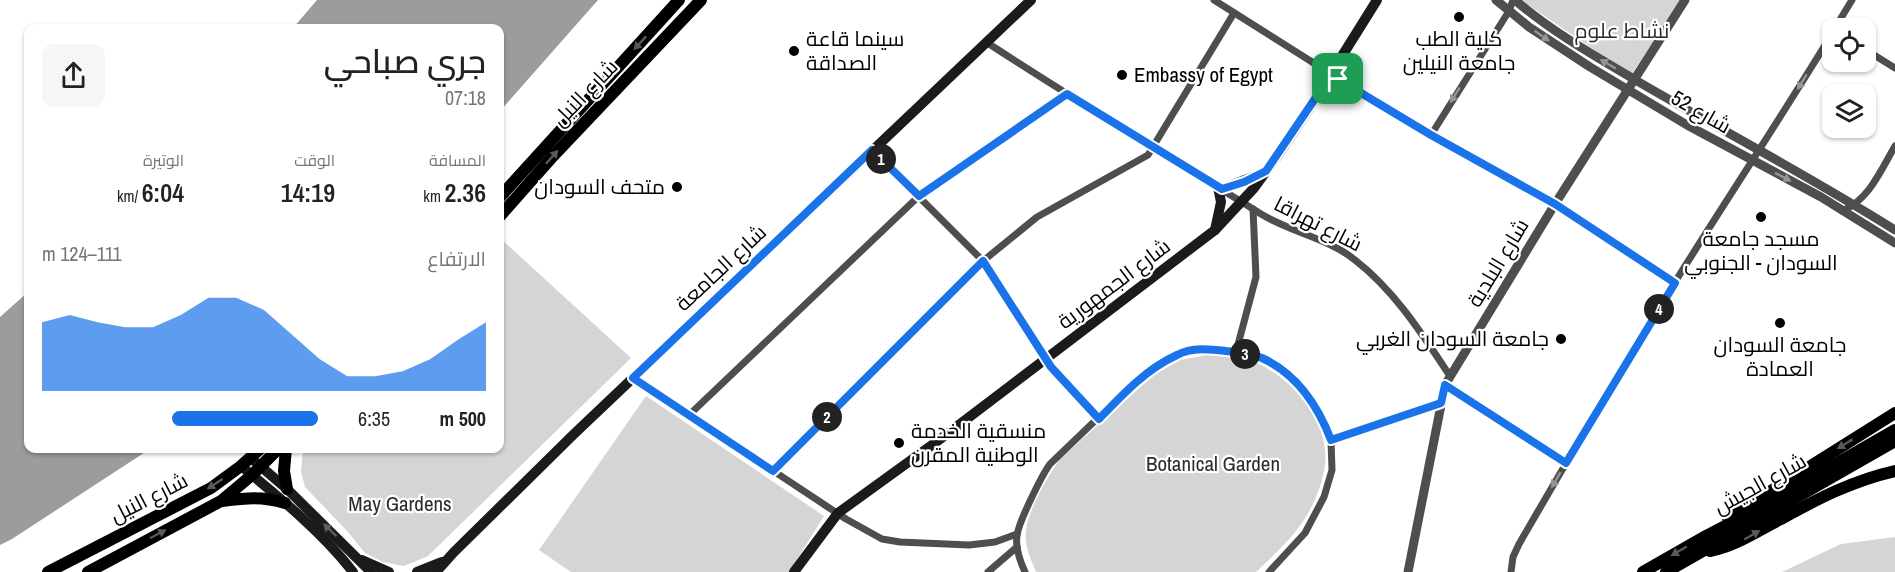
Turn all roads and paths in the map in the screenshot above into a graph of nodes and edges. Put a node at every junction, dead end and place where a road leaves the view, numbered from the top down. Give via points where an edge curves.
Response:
1 (701, 0) edge
2 (1030, 0) edge
3 (1214, 0) edge
4 (1377, 0) edge
5 (1496, 0) edge
6 (1514, 0) edge
7 (1685, 0) edge
8 (1852, 0) edge
9 (678, 2) edge
10 (1509, 10) junction
11 (1234, 13) junction
12 (688, 14) junction
13 (1841, 18) edge
14 (986, 42) junction
15 (1822, 50) edge
16 (1876, 56) edge
17 (1895, 68) edge
18 (1331, 75) junction
19 (1635, 79) junction
20 (1628, 90) junction
21 (1067, 94) junction
22 (595, 102) junction
23 (1431, 135) junction
24 (1895, 146) edge
25 (1152, 147) junction
26 (872, 150) junction
27 (1759, 152) junction
28 (1753, 161) junction
29 (1266, 171) junction
30 (1220, 188) junction
31 (504, 193) edge
32 (919, 196) junction
33 (1242, 201) junction
34 (1555, 204) junction
35 (1854, 204) junction
36 (1253, 209) junction
37 (504, 211) edge
38 (1842, 211) junction
39 (1215, 230) junction
40 (1895, 230) edge
41 (1895, 243) edge
42 (983, 261) junction
43 (1675, 283) junction
44 (1236, 352) junction
45 (1047, 358) junction
46 (633, 378) junction
47 (1447, 380) junction
48 (1441, 403) junction
49 (1895, 413) edge
50 (688, 416) junction
51 (1099, 419) junction
52 (1895, 430) edge
53 (1331, 440) junction
54 (1895, 441) edge
55 (256, 453) edge
56 (274, 453) edge
57 (286, 453) edge
58 (251, 458) junction
59 (1566, 463) junction
60 (241, 466) junction
61 (262, 466) junction
62 (773, 471) junction
63 (1895, 471) edge
64 (252, 475) junction
65 (287, 489) junction
66 (221, 501) junction
67 (285, 503) junction
68 (838, 513) junction
69 (1017, 534) junction
70 (120, 535) junction
71 (1706, 536) junction
72 (1017, 547) junction
73 (129, 550) junction
74 (1697, 554) junction
75 (359, 559) junction
76 (346, 567) edge
77 (438, 568) edge
78 (48, 572) edge
79 (88, 572) edge
80 (353, 572) edge
81 (371, 572) edge
82 (390, 572) edge
83 (417, 572) edge
84 (794, 572) edge
85 (988, 572) edge
86 (1025, 572) edge
87 (1269, 572) edge
88 (1408, 572) edge
89 (1510, 572) edge
90 (1643, 572) edge
91 (1666, 572) edge

1 - 12 main road, شارع النيل
2 - 14 main road, شارع الجامعة
3 - 11 street
4 - 18 main road, شارع الجمهورية
5 - 10 street, شارع 52
6 - 10 street
19 -> 6 street, شارع 52 via 1590,54
7 - 19 street, شارع البلدية
8 - 13 street
9 - 12 main road
9 -> 22 main road, شارع النيل
10 -> 20 street, شارع 52 via 1556,46
10 -> 23 street
11 - 18 street
11 - 25 street
12 - 22 main road, شارع النيل
14 - 21 street, شارع تهراقا
14 - 26 main road, شارع الجامعة
15 -> 27 street
16 - 17 street
18 - 23 street
18 - 29 main road, شارع الجمهورية
19 - 20 street, شارع البلدية
19 - 27 street, شارع 52
20 - 28 street, شارع 52
20 - 34 street, شارع البلدية
21 - 25 street, شارع تهراقا
21 - 32 street
22 - 31 main road, شارع النيل
37 -> 22 main road, شارع النيل
23 - 34 street
24 - 35 street via 1865,195
25 - 30 street, شارع تهراقا
25 - 42 street via 1144,158 1037,218
26 - 32 street
26 - 46 main road, شارع الجامعة
27 - 28 street
27 - 35 street, شارع 52
28 -> 38 street, شارع 52
28 - 43 street
29 - 30 main road
29 - 33 main road, شارع الجمهورية
30 - 33 street, شارع تهراقا
30 - 39 main road
32 - 42 street
32 - 50 street
33 - 36 street, شارع تهراقا
33 - 39 main road, شارع الجمهورية
34 - 43 street
34 - 47 street, شارع البلدية
35 - 38 street
35 - 40 street, شارع 52
36 - 44 street via 1256,277
36 - 47 street, شارع تهراقا via 1355,259 1392,295 1419,330
38 - 41 street, شارع 52
39 - 45 main road, شارع الجمهورية
42 - 45 street
42 - 62 street
43 - 59 street
44 - 51 street via 1206,348 1179,353 1149,372
44 - 53 street via 1261,357 1298,383 1314,403
45 - 51 street
45 - 68 main road, شارع الجمهورية
46 - 50 street
46 - 77 main road, شارع الجامعة
47 - 48 street, شارع البلدية
47 - 59 street, شارع تهراقا
48 - 53 street
48 - 88 street, شارع البلدية
49 -> 71 main road via 1751,502
50 - 62 street
51 - 69 street via 1046,469
52 - 71 main road, شارع الجيش
53 - 87 street via 1332,470 1323,497 1305,533
54 - 74 main road, شارع الجيش
55 - 58 main road, شارع النيل
56 - 61 main road, شارع النيل
57 - 65 main road
58 - 60 main road, شارع النيل
58 - 61 main road
59 -> 89 street via 1519,544
60 - 64 main road
60 -> 70 main road, شارع النيل via 211,488
61 - 64 main road, شارع النيل
61 - 65 main road
62 - 68 street
74 -> 63 main road via 1736,544 1830,493
64 - 66 main road, شارع النيل
64 - 67 main road
75 -> 65 main road
66 - 67 main road via 252,497
73 -> 66 main road, شارع النيل
67 - 76 main road
68 - 69 street via 865,531 900,542 969,545
68 - 84 main road, شارع الجمهورية
69 - 72 street
70 - 73 main road
70 - 78 main road, شارع النيل
71 -> 90 main road, شارع الجيش
72 - 85 street
72 - 86 street
73 - 79 main road, شارع النيل
74 - 91 main road, شارع الجيش
75 - 81 main road
75 - 82 main road
76 - 80 main road
77 - 83 main road

